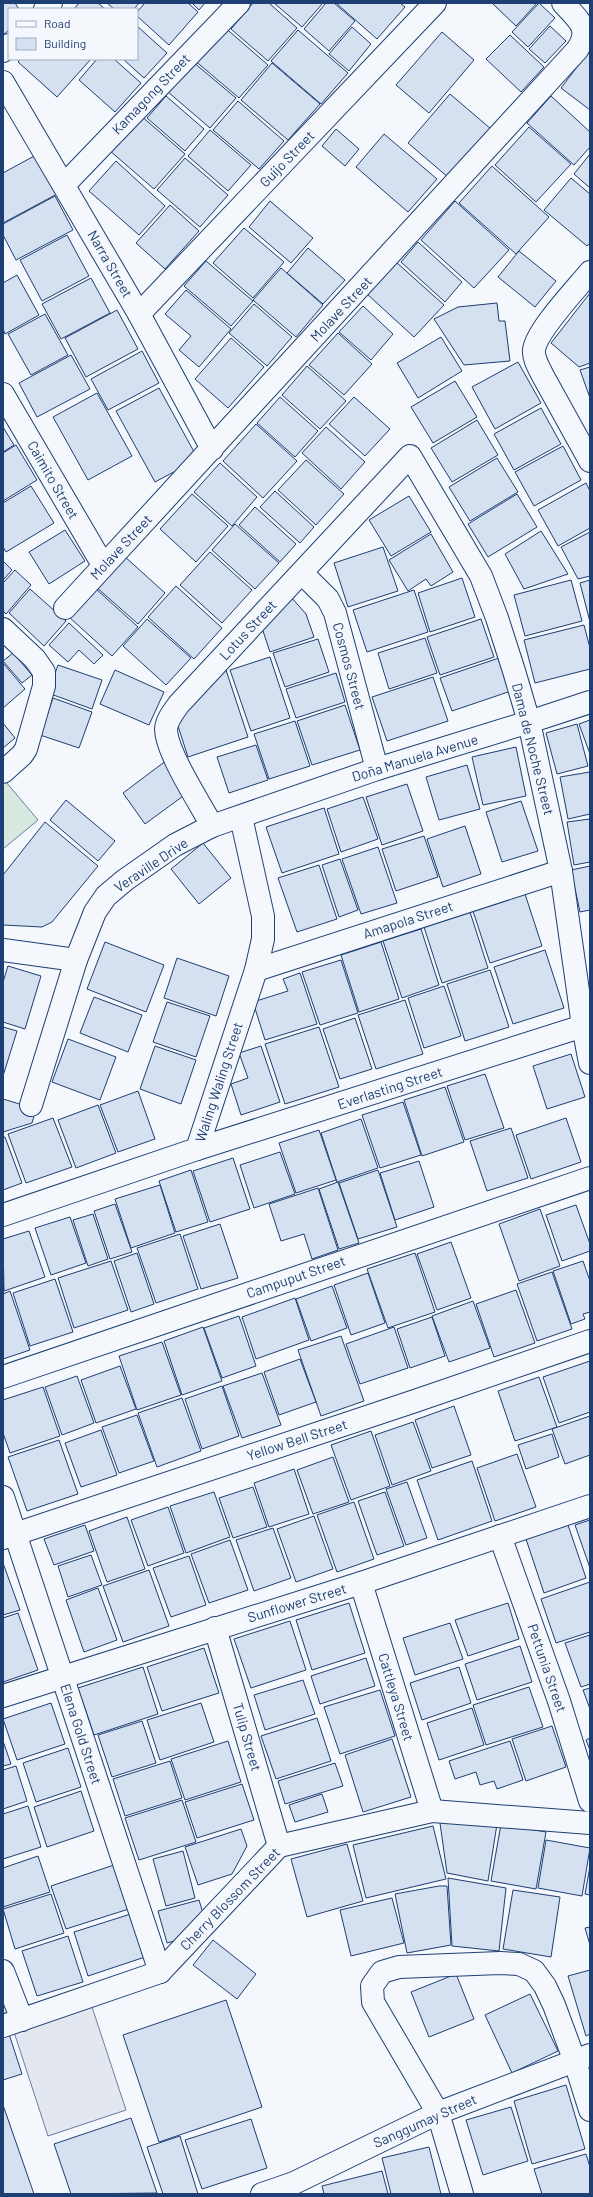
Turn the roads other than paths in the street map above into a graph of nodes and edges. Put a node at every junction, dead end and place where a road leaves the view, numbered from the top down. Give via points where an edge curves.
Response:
1 (239, 3) edge
2 (435, 3) edge
3 (563, 3) edge
4 (3, 82) edge
5 (64, 185) junction
6 (590, 272) edge
7 (139, 314) junction
8 (3, 394) edge
9 (212, 449) junction
10 (410, 456) joint
11 (590, 461) edge
12 (103, 565) junction
13 (302, 573) junction
14 (65, 608) dead end
15 (6, 637) edge
16 (590, 702) edge
17 (529, 722) junction
18 (377, 769) junction
19 (3, 772) edge
20 (241, 816) junction
21 (212, 826) junction
22 (561, 870) junction
23 (3, 950) edge
24 (76, 960) junction
25 (256, 970) junction
26 (582, 1026) junction
27 (590, 1063) edge
28 (31, 1105) dead end
29 (197, 1149) junction
30 (590, 1178) edge
31 (3, 1215) edge
32 (590, 1341) edge
33 (3, 1377) edge
34 (3, 1497) edge
35 (590, 1506) edge
36 (9, 1536) edge
37 (500, 1536) junction
38 (361, 1583) junction
39 (215, 1628) junction
40 (62, 1676) junction
41 (3, 1696) edge
42 (590, 1801) edge
43 (432, 1811) junction
44 (590, 1823) edge
45 (280, 1846) junction
46 (3, 1971) edge
47 (160, 1972) junction
48 (12, 2023) edge
49 (582, 2057) edge
50 (590, 2110) edge
51 (438, 2113) junction
52 (296, 2188) edge
53 (262, 2194) edge
54 (462, 2194) edge

1 - 5 street, Kamagong Street
2 - 7 street, Guijo Street
3 - 9 street, Molave Street via 582,24 584,40 578,50
4 - 5 street, Narra Street
5 - 7 street, Narra Street
6 - 11 street via 546,326 534,350 536,363
7 - 9 street, Narra Street
8 - 12 street, Caimito Street
9 - 12 street, Molave Street
10 - 13 street, Lotus Street
10 - 17 street, Dama de Noche Street via 481,576 497,618
12 - 14 street, Molave Street
13 - 18 street, Cosmos Street via 328,599 334,613
13 - 21 street, Lotus Street via 179,704 168,719 167,734 173,753
15 - 19 street via 41,665 45,678 26,749
16 - 17 street, Doña Manuela Avenue
17 - 18 street, Doña Manuela Avenue
17 - 22 street, Dama de Noche Street
18 - 20 street, Doña Manuela Avenue
20 - 21 street, Veraville Drive
20 - 25 street, Waling Waling Street via 264,916 263,939
21 - 24 street, Veraville Drive via 175,845 106,896 95,912
22 - 25 street, Amapola Street
22 - 26 street, Dama de Noche Street
23 - 24 street
24 - 28 street, Veraville Drive
25 - 29 street, Waling Waling Street
26 - 27 street, Dama de Noche Street
26 - 29 street, Everlasting Street
29 - 31 street, Waling Waling Street
30 - 33 street, Campuput Street
32 - 36 street, Yellow Bell Street
34 - 36 street, Elena Gold Street
35 - 37 street, Sunflower Street
36 - 40 street, Elena Gold Street
37 - 38 street, Sunflower Street
37 - 42 street, Pettunia Street via 560,1700
38 - 39 street, Sunflower Street
38 - 43 street, Cattleya Street
39 - 40 street, Sunflower Street
39 - 45 street, Tulip Street
40 - 41 street, Sunflower Street
40 - 47 street, Elena Gold Street
43 - 44 street, Cherry Blossom Street
43 - 45 street, Cherry Blossom Street
45 - 47 street, Cherry Blossom Street
46 - 48 street
47 - 48 street, Cherry Blossom Street
49 - 50 street
49 - 51 street, Sanggumay Street
49 - 51 street via 545,1986 534,1971 519,1964 500,1962 399,1967 382,1972 372,1986 373,2002
51 - 52 street, Sanggumay Street
51 - 54 street
52 - 53 street, Sanggumay Street

